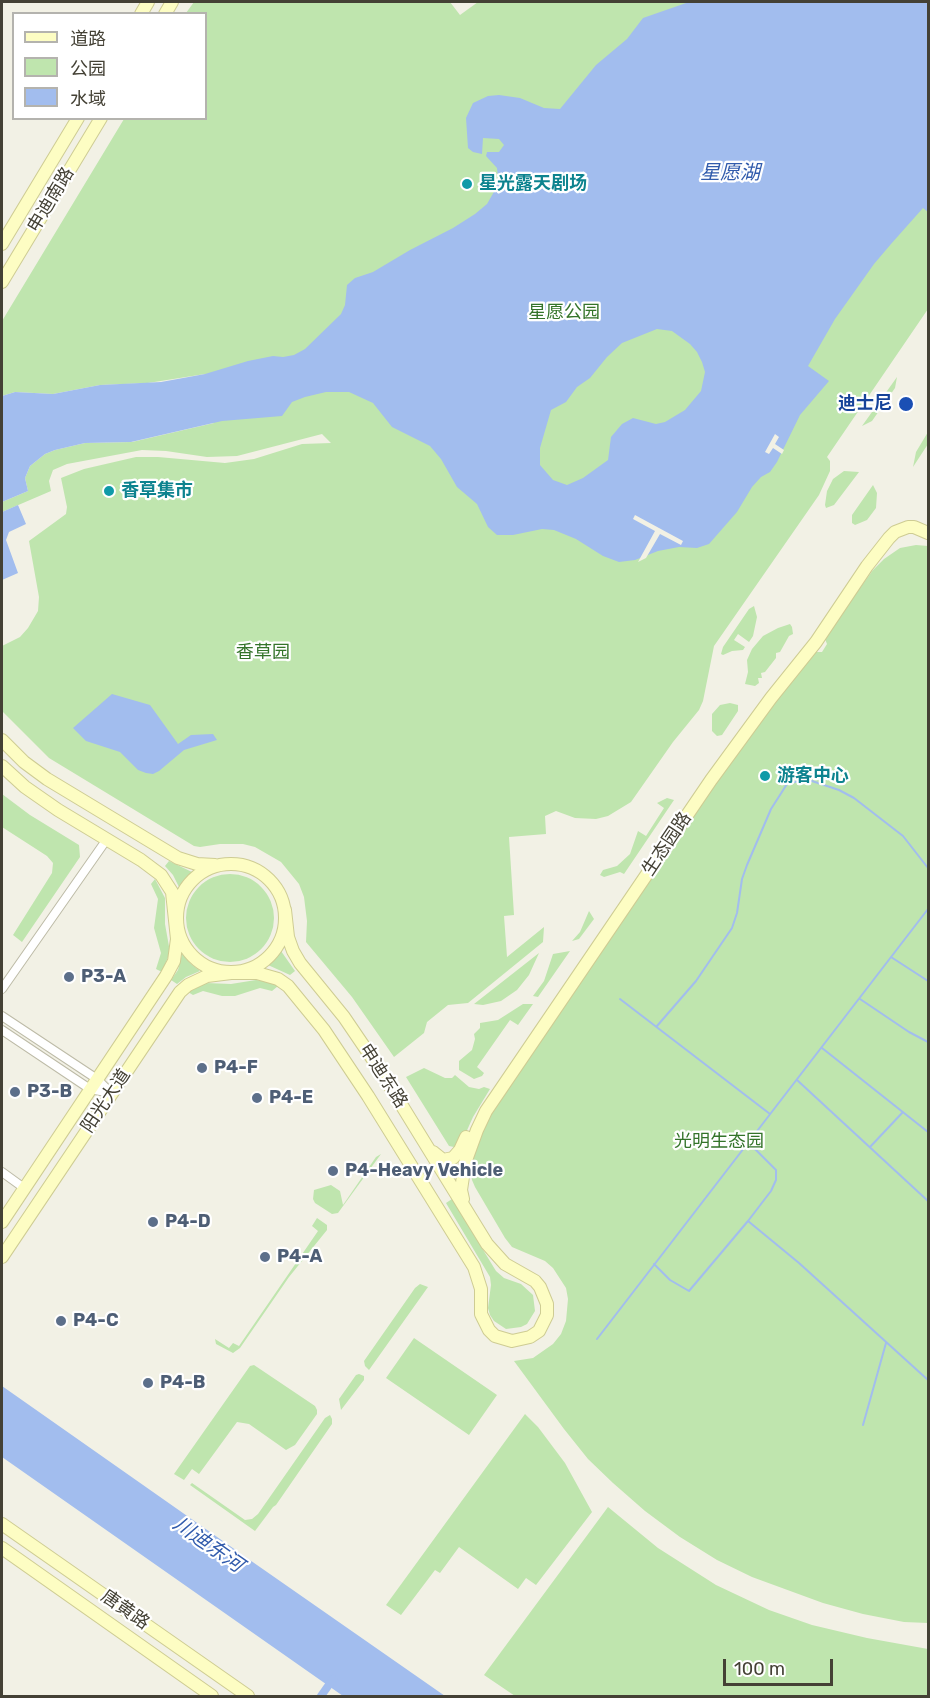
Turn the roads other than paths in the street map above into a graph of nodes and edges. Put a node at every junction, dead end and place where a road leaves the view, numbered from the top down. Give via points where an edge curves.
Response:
1 (77, 120) edge
2 (100, 120) edge
3 (2, 244) edge
4 (2, 282) edge
5 (928, 525) edge
6 (928, 533) edge
7 (2, 740) edge
8 (2, 766) edge
9 (107, 839) junction
10 (222, 864) junction
11 (285, 910) junction
12 (177, 926) junction
13 (231, 972) junction
14 (2, 989) edge
15 (2, 1016) edge
16 (2, 1030) edge
17 (94, 1084) junction
18 (111, 1093) junction
19 (430, 1149) junction
20 (2, 1172) edge
21 (24, 1188) junction
22 (465, 1206) junction
23 (2, 1222) edge
24 (2, 1257) edge
25 (2, 1524) edge
26 (2, 1548) edge
27 (212, 1696) edge
28 (248, 1696) edge

1 - 3 street, 申迪南路
2 - 4 street, 申迪南路
5 - 19 street, 生态园路 via 917,519 904,520 876,541 805,646 744,723 511,1060 480,1108 457,1155 443,1160
6 - 22 street, 生态园路 via 908,527 889,538 711,780 486,1111 465,1163 461,1190
7 - 10 street via 47,779 178,858 197,864
8 - 9 street via 58,810
9 - 12 street via 160,875 171,892
9 - 14 street
10 - 11 street via 255,869 269,879
10 - 12 street via 191,881 181,896
11 - 13 street via 280,941 272,953 248,970
11 - 19 street, 申迪东路 via 293,951 356,1035
12 - 13 street via 188,952 200,963
12 - 17 street, 阳光大道 via 174,961
13 - 18 street, 阳光大道 via 207,976 180,992
13 - 22 street, 申迪东路 via 269,975 288,986 350,1069 467,1255 479,1277 481,1314 489,1330 504,1340 530,1337 539,1331 547,1315 544,1294 534,1281 505,1264 487,1244
15 - 17 street
16 - 17 street
17 - 18 street
17 - 21 street, 阳光大道
18 - 24 street, 阳光大道
19 - 22 street, 申迪东路
20 - 21 street
21 - 23 street, 阳光大道
25 - 28 street, 唐黄路
26 - 27 street, 唐黄路

